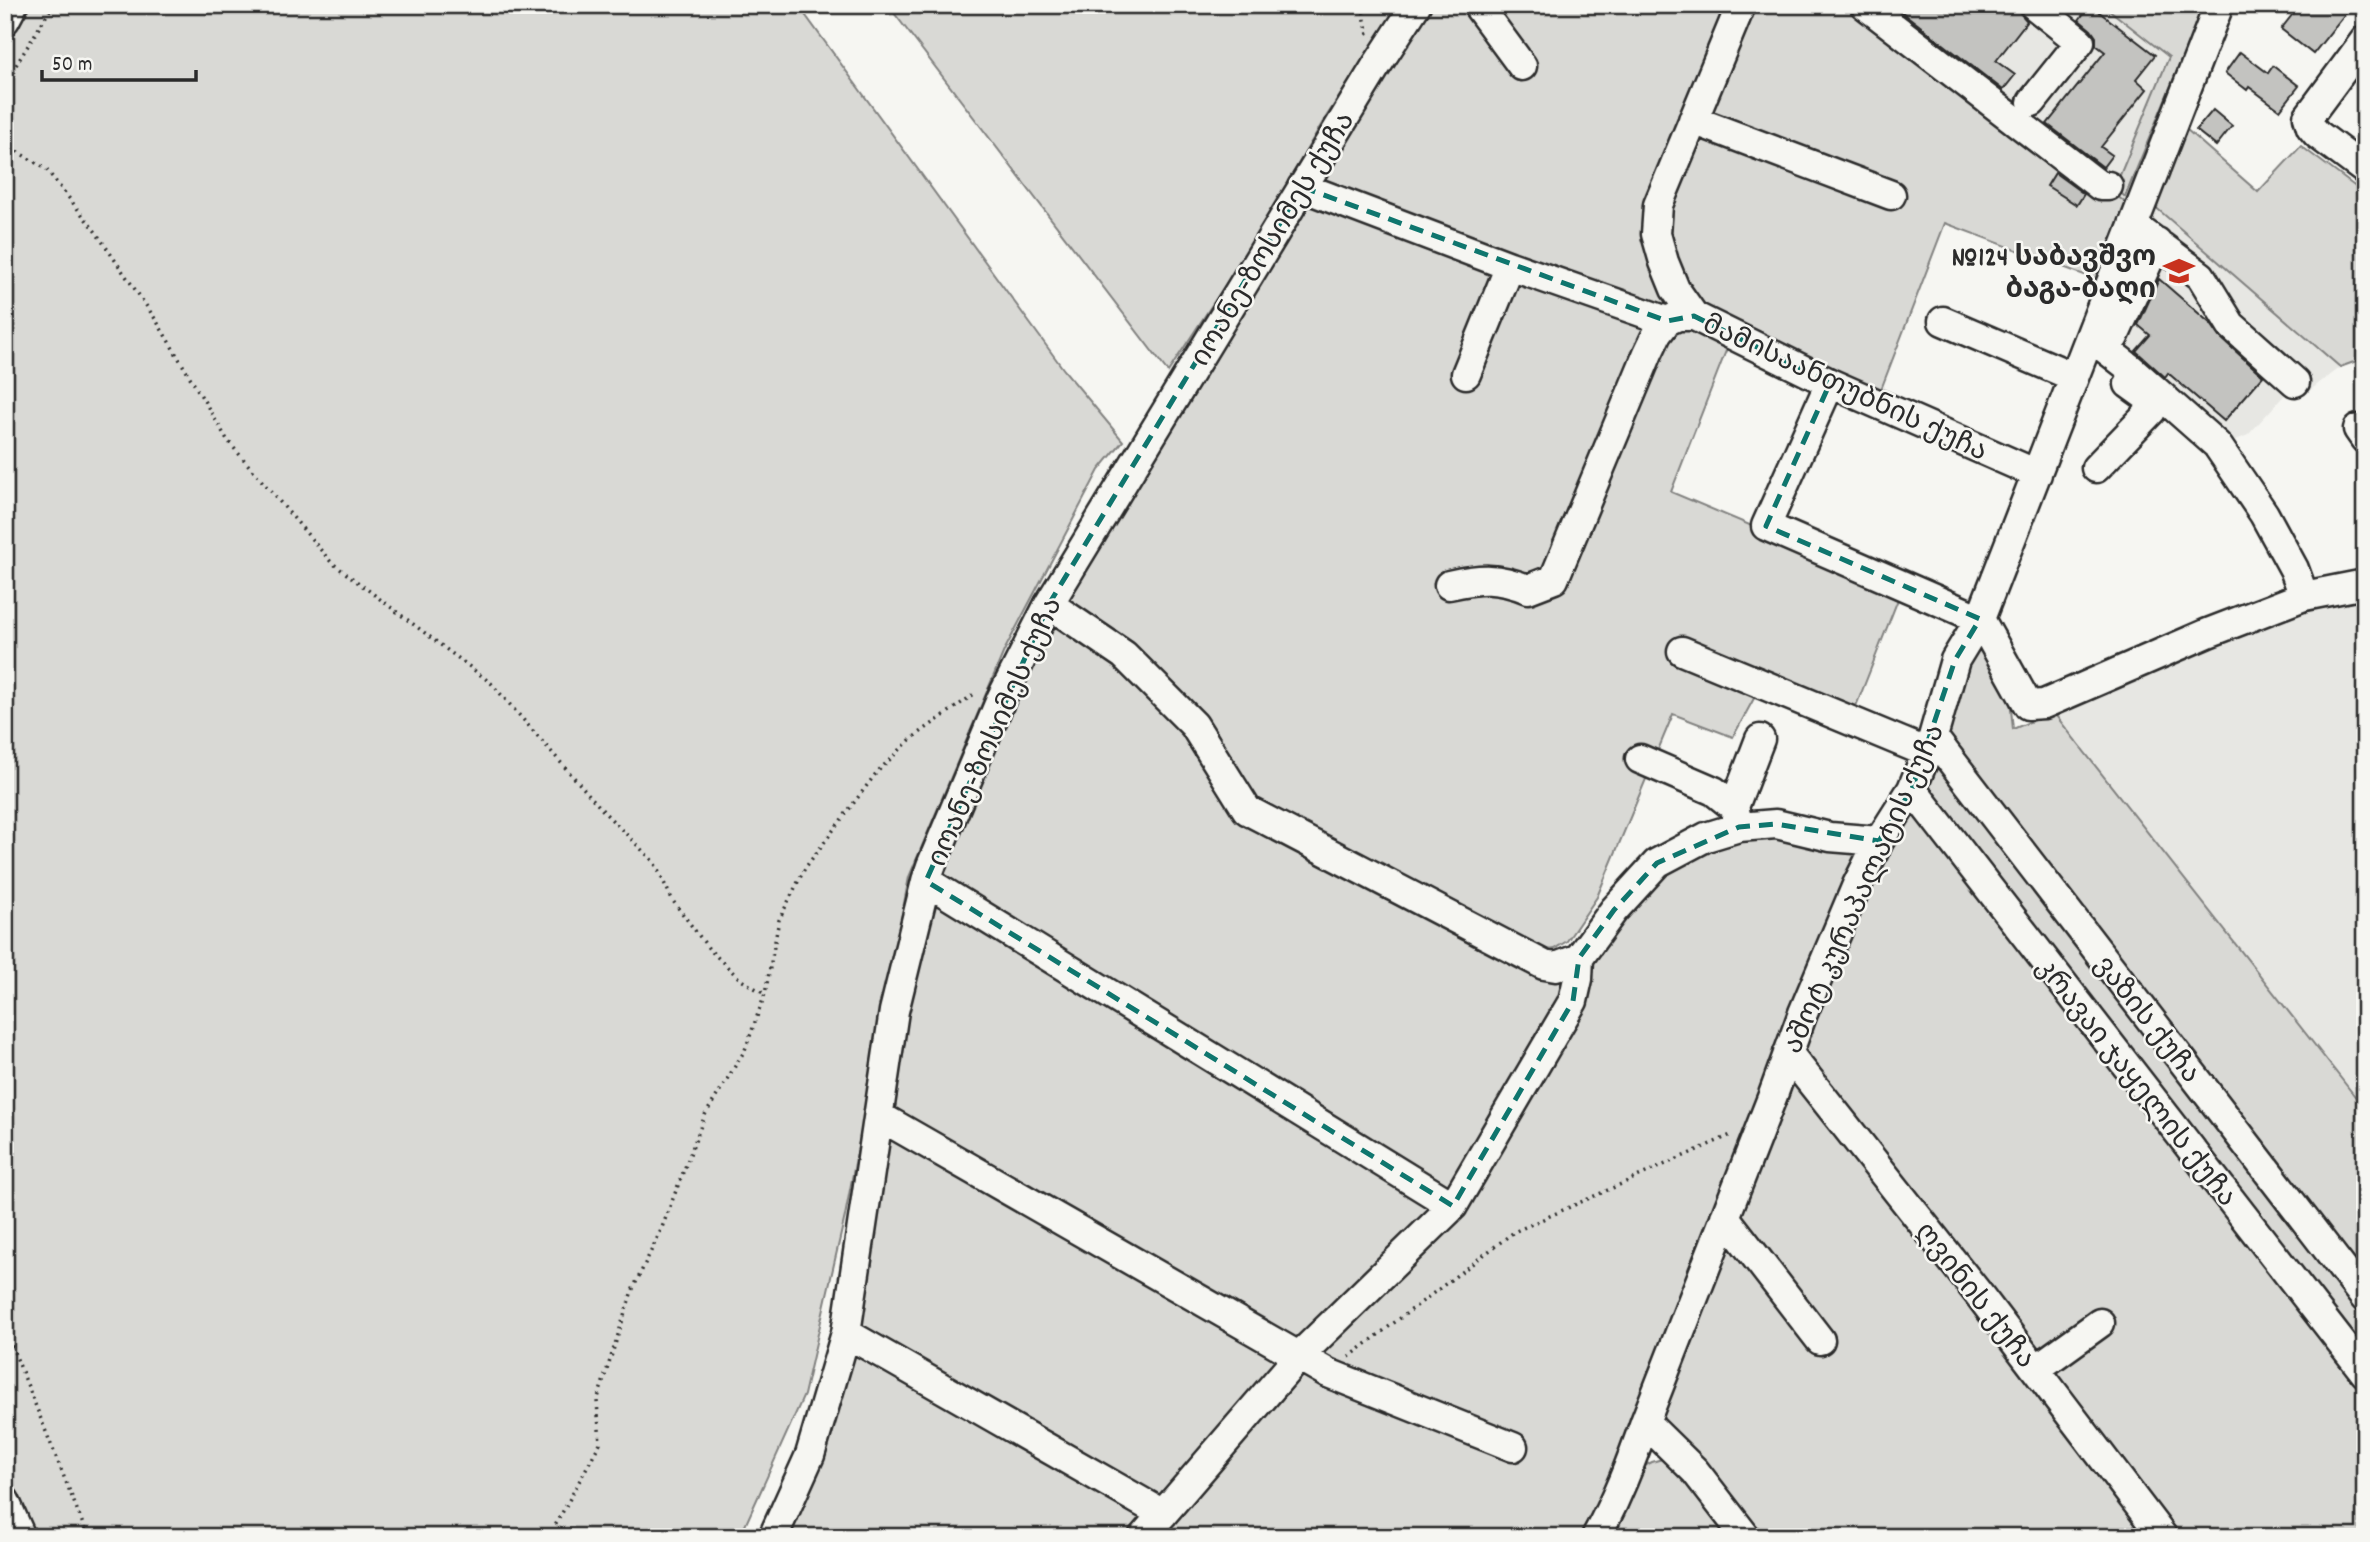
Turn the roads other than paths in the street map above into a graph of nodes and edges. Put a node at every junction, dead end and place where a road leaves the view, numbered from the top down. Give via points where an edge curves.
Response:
1 (13, 5) edge
2 (1416, 5) edge
3 (1477, 5) edge
4 (1741, 5) edge
5 (1865, 5) edge
6 (2219, 5) edge
7 (2045, 9) edge
8 (5, 20) edge
9 (2365, 40) edge
10 (1522, 66) dead end
11 (2032, 102) dead end
12 (1693, 120) junction
13 (2365, 170) edge
14 (2108, 186) dead end
15 (1302, 187) junction
16 (1891, 195) dead end
17 (2133, 225) junction
18 (2157, 242) junction
19 (1510, 266) junction
20 (1681, 318) junction
21 (1943, 321) dead end
22 (2090, 351) junction
23 (1466, 374) dead end
24 (2295, 382) dead end
25 (1830, 383) junction
26 (2096, 468) dead end
27 (2037, 474) junction
28 (2365, 584) edge
29 (1448, 585) dead end
30 (2304, 596) junction
31 (1049, 604) junction
32 (1980, 619) junction
33 (1682, 651) dead end
34 (1760, 739) dead end
35 (1930, 745) junction
36 (1640, 760) dead end
37 (1912, 789) junction
38 (1737, 817) junction
39 (1879, 841) junction
40 (926, 881) junction
41 (1579, 958) junction
42 (1788, 1053) junction
43 (879, 1116) junction
44 (1453, 1206) junction
45 (1725, 1217) junction
46 (2329, 1252) junction
47 (2292, 1279) junction
48 (2365, 1298) edge
49 (2100, 1323) dead end
50 (846, 1333) junction
51 (1821, 1340) dead end
52 (1299, 1356) junction
53 (2035, 1369) junction
54 (2365, 1373) edge
55 (1645, 1422) junction
56 (1513, 1447) dead end
57 (5, 1501) edge
58 (1163, 1514) junction
59 (21, 1537) edge
60 (773, 1537) edge
61 (1143, 1537) edge
62 (1596, 1537) edge
63 (1746, 1537) edge
64 (2164, 1537) edge

1 - 8 street
2 - 15 street, იოანე-ზოსიმეს ქუჩა
3 - 10 street
4 - 12 street, მამისაანთუბნის ქუჩა
5 - 14 street via 2100,186
6 - 17 street, აშოტ კურაპალატის ქუჩა
7 - 11 street via 2080,43
9 - 13 street via 2308,117 2317,134
12 - 16 street
12 - 20 street, მამისაანთუბნის ქუჩა via 1658,205 1656,234
15 - 19 street
15 - 31 street, იოანე-ზოსიმეს ქუჩა
17 - 18 street
17 - 22 street, აშოტ კურაპალატის ქუჩა
18 - 22 street
18 - 24 street via 2202,276 2231,325
19 - 20 street
19 - 23 street
20 - 25 street, მამისაანთუბნის ქუჩა
20 - 29 street via 1657,334 1554,579 1528,589 1503,580
21 - 22 street
22 - 26 street via 2147,397 2151,411
22 - 27 street, აშოტ კურაპალატის ქუჩა
22 - 30 street via 2130,368 2217,446 2264,514
25 - 27 street, მამისაანთუბნის ქუჩა
25 - 32 street via 1766,526
27 - 32 street, აშოტ კურაპალატის ქუჩა
28 - 30 street
30 - 32 street via 2044,704 2028,705
31 - 40 street, იოანე-ზოსიმეს ქუჩა via 1002,697
31 - 41 street via 1124,655 1194,725 1247,810 1544,965 1556,967
32 - 35 street, აშოტ კურაპალატის ქუჩა via 1955,660
33 - 35 street
34 - 38 street
35 - 37 street, აშოტ კურაპალატის ქუჩა
35 - 46 street, ვაზის ქუჩა
36 - 38 street via 1714,790
37 - 39 street, აშოტ კურაპალატის ქუჩა
37 - 47 street, კრავაი ჯაყელის ქუჩა
38 - 39 street via 1830,837
38 - 41 street via 1657,863
39 - 42 street, აშოტ კურაპალატის ქუჩა
40 - 43 street, იოანე-ზოსიმეს ქუჩა via 894,1011
40 - 44 street
41 - 44 street via 1573,1000
42 - 45 street, აშოტ კურაპალატის ქუჩა
42 - 53 street, ღვინის ქუჩა
43 - 50 street, იოანე-ზოსიმეს ქუჩა
43 - 52 street
44 - 52 street
45 - 51 street
45 - 55 street, აშოტ კურაპალატის ქუჩა
46 - 47 street
46 - 48 street, ვაზის ქუჩა
47 - 54 street, კრავაი ჯაყელის ქუჩა
49 - 53 street
50 - 58 street
50 - 60 street, იოანე-ზოსიმეს ქუჩა via 810,1455
52 - 56 street via 1328,1373
52 - 58 street
53 - 64 street, ღვინის ქუჩა
55 - 62 street, აშოტ კურაპალატის ქუჩა via 1617,1501
55 - 63 street via 1695,1471
57 - 59 street
58 - 61 street

